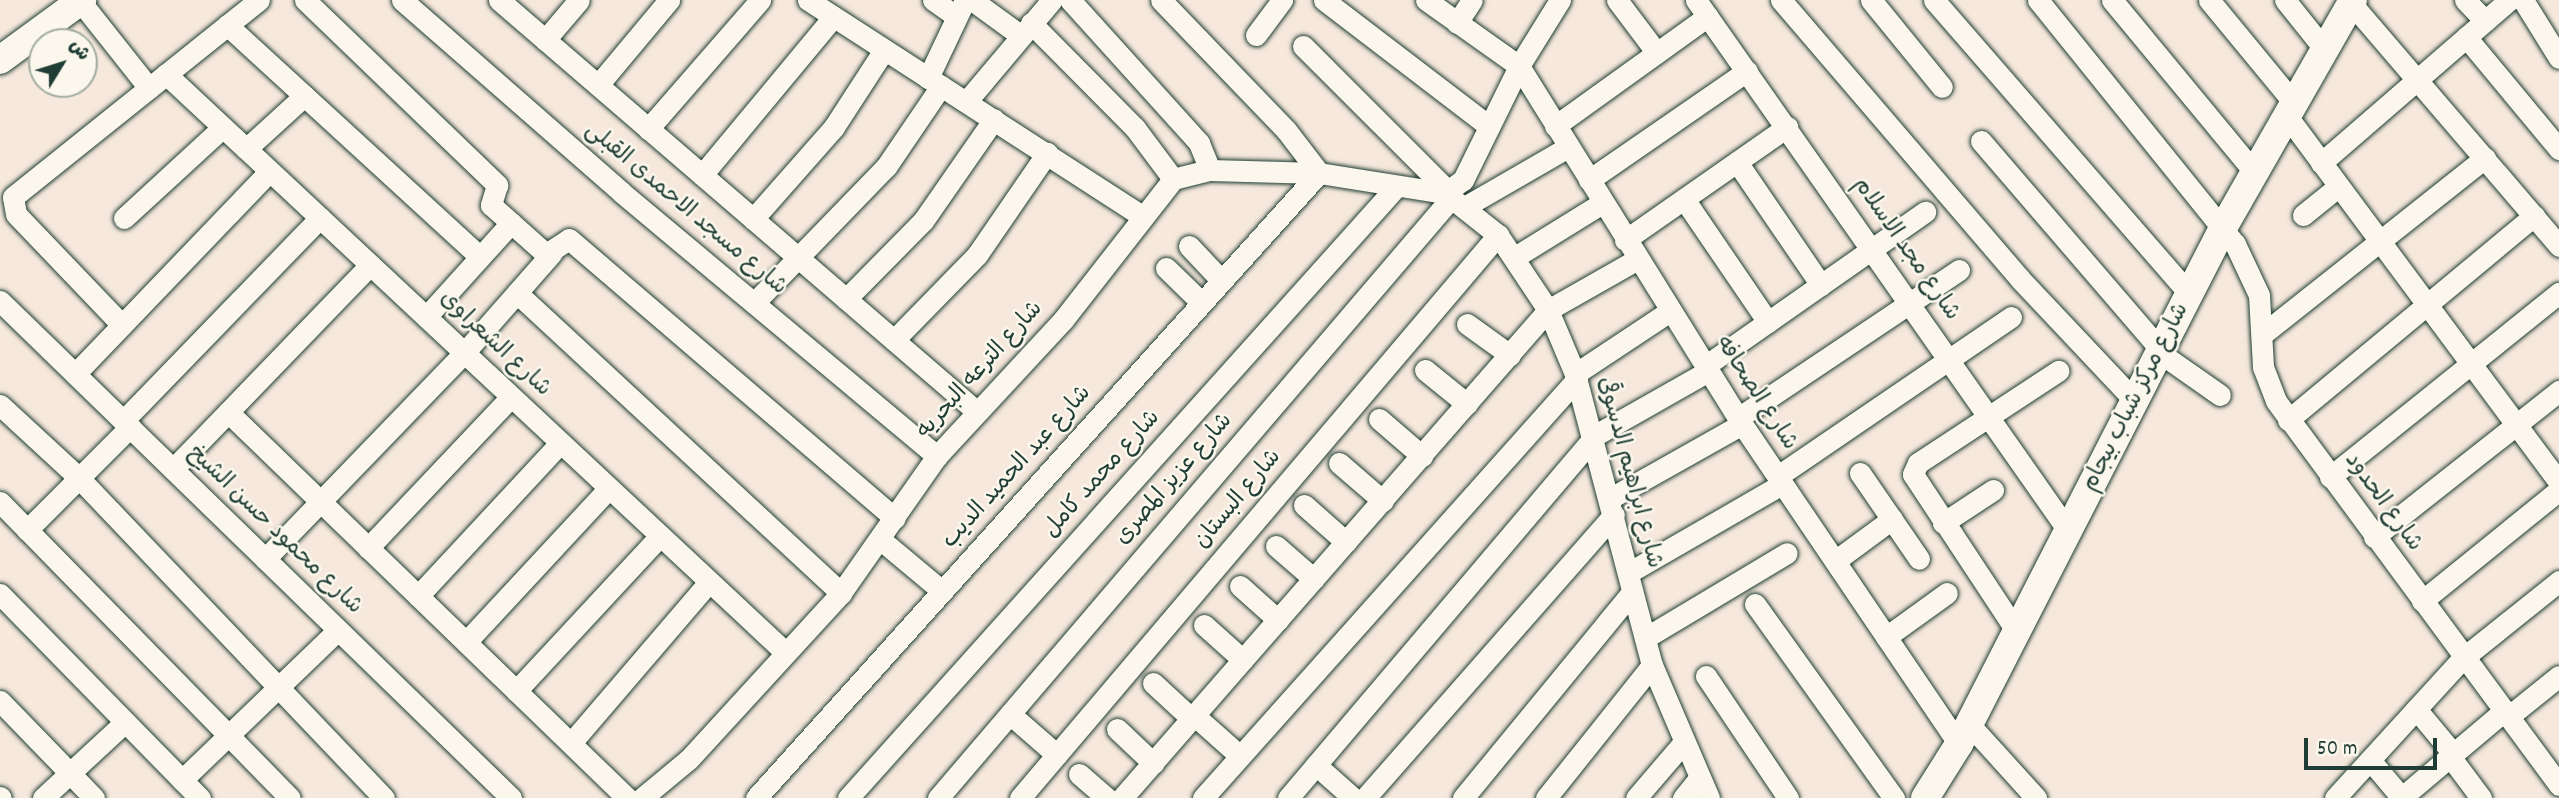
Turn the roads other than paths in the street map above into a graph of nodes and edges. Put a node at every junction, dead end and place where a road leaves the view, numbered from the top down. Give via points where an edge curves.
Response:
1 (259, 0) edge
2 (305, 0) edge
3 (499, 0) edge
4 (579, 0) edge
5 (669, 0) edge
6 (760, 0) edge
7 (808, 0) edge
8 (933, 0) edge
9 (972, 0) edge
10 (1052, 0) edge
11 (1070, 0) edge
12 (1161, 0) edge
13 (1282, 0) edge
14 (1324, 0) edge
15 (1426, 0) edge
16 (1472, 0) edge
17 (1560, 0) edge
18 (1617, 0) edge
19 (1781, 0) edge
20 (1871, 0) edge
21 (1934, 0) edge
22 (2039, 0) edge
23 (2112, 0) edge
24 (2209, 0) edge
25 (2285, 0) edge
26 (2465, 0) edge
27 (2509, 0) edge
28 (2523, 0) edge
29 (81, 1) edge
30 (2352, 1) edge
31 (408, 2) edge
32 (1702, 8) edge
33 (961, 9) edge
34 (833, 17) junction
35 (2485, 21) junction
36 (1457, 23) junction
37 (227, 26) junction
38 (1025, 29) junction
39 (1256, 35) dead end
40 (2466, 37) junction
41 (545, 40) junction
42 (1303, 46) dead end
43 (884, 50) junction
44 (2325, 50) junction
45 (1657, 53) junction
46 (2559, 58) edge
47 (0, 60) edge
48 (1519, 66) junction
49 (1747, 72) junction
50 (166, 74) junction
51 (2418, 79) junction
52 (934, 82) junction
53 (598, 85) junction
54 (1942, 87) dead end
55 (149, 88) junction
56 (304, 96) junction
57 (967, 102) junction
58 (2291, 109) junction
59 (994, 119) junction
60 (1489, 126) junction
61 (1555, 126) junction
62 (223, 127) junction
63 (1787, 127) junction
64 (648, 129) junction
65 (1981, 141) dead end
66 (1568, 147) junction
67 (246, 149) junction
68 (2559, 149) edge
69 (1047, 153) junction
70 (2485, 158) junction
71 (1737, 162) junction
72 (2321, 163) junction
73 (1210, 170) junction
74 (270, 172) junction
75 (1319, 173) junction
76 (2255, 173) junction
77 (702, 175) junction
78 (1173, 179) junction
79 (1588, 180) junction
80 (2339, 186) junction
81 (1397, 187) junction
82 (1453, 197) junction
83 (1684, 199) junction
84 (1602, 203) junction
85 (1925, 212) dead end
86 (2303, 215) dead end
87 (1142, 216) junction
88 (2534, 216) junction
89 (124, 218) dead end
90 (320, 218) junction
91 (753, 219) junction
92 (511, 223) junction
93 (2223, 228) junction
94 (1498, 235) junction
95 (1625, 240) junction
96 (2380, 242) junction
97 (1189, 246) dead end
98 (2559, 246) edge
99 (1872, 249) junction
100 (552, 253) junction
101 (480, 257) junction
102 (1515, 257) junction
103 (798, 258) junction
104 (1636, 260) junction
105 (370, 265) junction
106 (1166, 268) dead end
107 (1959, 270) dead end
108 (1222, 281) junction
109 (1821, 285) junction
110 (517, 293) junction
111 (2559, 293) edge
112 (2190, 294) junction
113 (846, 299) junction
114 (754, 303) junction
115 (1202, 303) junction
116 (1910, 303) junction
117 (2427, 305) junction
118 (3, 309) edge
119 (1548, 310) junction
120 (1670, 312) junction
121 (426, 317) junction
122 (2011, 317) dead end
123 (1768, 322) junction
124 (1467, 324) dead end
125 (122, 325) junction
126 (2264, 333) junction
127 (894, 340) junction
128 (2160, 352) junction
129 (464, 353) junction
130 (1510, 355) junction
131 (1949, 359) junction
132 (2471, 363) junction
133 (1706, 368) junction
134 (1425, 370) dead end
135 (2058, 371) dead end
136 (75, 374) junction
137 (1576, 376) junction
138 (2559, 391) edge
139 (2220, 395) dead end
140 (511, 397) junction
141 (2135, 401) junction
142 (1467, 404) junction
143 (0, 405) edge
144 (975, 410) junction
145 (228, 411) junction
146 (1989, 416) junction
147 (1379, 419) dead end
148 (2288, 420) junction
149 (1740, 421) junction
150 (127, 424) junction
151 (2516, 424) junction
152 (1592, 439) junction
153 (560, 443) junction
154 (937, 456) junction
155 (1422, 456) junction
156 (1339, 463) dead end
157 (173, 469) junction
158 (1860, 473) dead end
159 (2330, 477) junction
160 (79, 478) junction
161 (1780, 480) junction
162 (2559, 482) edge
163 (608, 488) junction
164 (1993, 490) dead end
165 (2559, 490) edge
166 (320, 501) junction
167 (1383, 501) junction
168 (0, 502) edge
169 (1304, 505) dead end
170 (1612, 507) junction
171 (895, 518) junction
172 (1892, 519) junction
173 (1943, 523) junction
174 (27, 530) junction
175 (2069, 532) junction
176 (660, 536) junction
177 (2374, 537) junction
178 (881, 540) junction
179 (1346, 542) junction
180 (1276, 546) dead end
181 (368, 548) junction
182 (1787, 553) dead end
183 (265, 559) junction
184 (1919, 559) dead end
185 (1835, 561) junction
186 (1314, 579) junction
187 (2559, 581) edge
188 (709, 582) junction
189 (1630, 582) junction
190 (1240, 586) dead end
191 (942, 591) junction
192 (841, 593) junction
193 (1947, 593) dead end
194 (0, 594) edge
195 (418, 596) junction
196 (2421, 601) junction
197 (1755, 604) dead end
198 (1279, 620) junction
199 (1204, 625) dead end
200 (338, 630) junction
201 (2017, 632) junction
202 (1886, 637) junction
203 (1645, 638) junction
204 (466, 642) junction
205 (786, 653) junction
206 (2463, 658) junction
207 (1243, 660) junction
208 (1652, 665) junction
209 (1706, 676) dead end
210 (2559, 676) edge
211 (1153, 683) dead end
212 (279, 688) junction
213 (516, 691) junction
214 (0, 701) edge
215 (2416, 709) junction
216 (1010, 714) junction
217 (2506, 714) junction
218 (1193, 717) junction
219 (125, 722) junction
220 (1117, 729) dead end
221 (1964, 734) junction
222 (229, 736) junction
223 (1684, 742) junction
224 (571, 744) junction
225 (1057, 755) junction
226 (1240, 756) junction
227 (2451, 756) junction
228 (2370, 760) junction
229 (1153, 763) junction
230 (1317, 765) junction
231 (71, 772) junction
232 (1079, 774) dead end
233 (1699, 778) junction
234 (2557, 778) edge
235 (182, 780) junction
236 (43, 798) edge
237 (94, 798) edge
238 (200, 798) edge
239 (290, 798) edge
240 (384, 798) edge
241 (511, 798) edge
242 (627, 798) edge
243 (642, 798) edge
244 (756, 798) edge
245 (848, 798) edge
246 (938, 798) edge
247 (1020, 798) edge
248 (1107, 798) edge
249 (1122, 798) edge
250 (1203, 798) edge
251 (1288, 798) edge
252 (1353, 798) edge
253 (1365, 798) edge
254 (1463, 798) edge
255 (1546, 798) edge
256 (1636, 798) edge
257 (1683, 798) edge
258 (1709, 798) edge
259 (1788, 798) edge
260 (1894, 798) edge
261 (1925, 798) edge
262 (2036, 798) edge
263 (2335, 798) edge
264 (2402, 798) edge
265 (2481, 798) edge

1 - 37 street
2 - 92 street via 497,186 490,202
3 - 41 street
4 - 41 street
5 - 53 street
6 - 64 street
7 - 34 street
8 - 33 street
9 - 38 street
10 - 38 street
11 - 73 street via 1191,134
12 - 75 street via 1286,130
13 - 39 street
14 - 60 street
15 - 36 street
16 - 36 street
17 - 48 street, شارع عزيز المصرى
18 - 45 street
19 - 141 street via 2020,279
20 - 54 street
21 - 112 street
22 - 93 street, شارع الحدود
23 - 76 street
24 - 58 street
25 - 44 street
26 - 35 street
27 - 35 street
28 - 46 street
29 - 47 main road
29 - 55 street
30 - 44 main road, شارع مركز شباب بيجام
30 - 51 street
31 - 114 street, شارع مسجد الاحمدى القبلى
32 - 45 street
32 - 49 street, شارع مجد الاسلام
33 - 52 street
34 - 43 street
34 - 77 street
35 - 40 street
36 - 48 street
37 - 50 street
37 - 56 street
38 - 57 street
38 - 78 street via 1135,128
40 - 51 street
40 - 68 street
41 - 53 street
42 - 82 street, شارع ابراهيم الدسوقى
43 - 52 street
43 - 91 street via 834,127
44 - 58 main road, شارع مركز شباب بيجام
45 - 61 street
48 - 60 street, شارع عزيز المصرى
48 - 61 street, شارع الصحافه
49 - 63 street, شارع مجد الاسلام
49 - 79 street
50 - 55 street
50 - 62 street, شارع الشعراوى
51 - 70 street
51 - 72 street
52 - 57 street
52 - 103 street via 886,167
53 - 64 street
55 - 125 street via 17,192 12,202 16,214
56 - 67 street
56 - 101 street
57 - 59 street
58 - 72 street
58 - 76 main road, شارع مركز شباب بيجام
59 - 69 street
59 - 113 street via 923,221
60 - 82 street, شارع عزيز المصرى
61 - 66 street, شارع الصحافه
62 - 67 street, شارع الشعراوى
62 - 89 street
63 - 71 street
63 - 99 street, شارع مجد الاسلام
64 - 77 street
65 - 128 street
66 - 79 street, شارع الصحافه
66 - 82 street
67 - 74 street, شارع الشعراوى
69 - 87 street
69 - 127 street via 977,255
70 - 88 street
70 - 96 street
71 - 83 street
71 - 109 street
72 - 80 street
73 - 75 street
73 - 78 street
74 - 90 street, شارع الشعراوى
74 - 125 street
75 - 81 street
75 - 108 street, شارع عبد الحميد الديب
76 - 93 main road, شارع مركز شباب بيجام
77 - 91 street
78 - 87 street, شارع الترعه البحريه
79 - 84 street, شارع الصحافه
80 - 86 street
80 - 96 street
81 - 82 street
81 - 245 street, شارع محمد كامل
82 - 94 street, شارع ابراهيم الدسوقى
82 - 216 street, شارع عزيز المصرى
83 - 95 street
83 - 123 street
84 - 95 street, شارع الصحافه
84 - 102 street
85 - 99 street
87 - 144 street, شارع الترعه البحريه via 1063,320
88 - 98 street
88 - 117 street
90 - 105 street, شارع الشعراوى
90 - 150 street
91 - 103 street
92 - 100 street via 546,254
92 - 101 street
93 - 112 main road, شارع مركز شباب بيجام
93 - 126 street, شارع الحدود via 2252,277
94 - 102 street, شارع ابراهيم الدسوقى
94 - 225 street, شارع البستان
95 - 104 street, شارع الصحافه
96 - 117 street
96 - 126 street
97 - 108 street
99 - 109 street
99 - 116 street, شارع مجد الاسلام
100 - 110 street
100 - 171 street via 569,239
101 - 121 street
102 - 119 street, شارع ابراهيم الدسوقى
103 - 113 street
103 - 114 street
104 - 119 street
104 - 120 street, شارع الصحافه
105 - 121 street, شارع الشعراوى
105 - 145 street
106 - 115 street
107 - 116 street
108 - 115 street, شارع عبد الحميد الديب
109 - 123 street
110 - 129 street
110 - 192 street
111 - 132 street
112 - 128 main road, شارع مركز شباب بيجام
113 - 127 street
114 - 154 street, شارع مسجد الاحمدى القبلى
115 - 191 street, شارع عبد الحميد الديب
116 - 131 street, شارع مجد الاسلام
116 - 149 street
117 - 132 street
117 - 148 street
118 - 136 street, شارع محمود حسن الشيخ
119 - 130 street
119 - 137 street, شارع ابراهيم الدسوقى
120 - 133 street, شارع الصحافه
120 - 137 street
121 - 129 street, شارع الشعراوى
122 - 131 street
123 - 133 street
124 - 130 street
125 - 136 street
126 - 148 street, شارع الحدود via 2267,385
127 - 144 street
128 - 139 street
128 - 141 main road, شارع مركز شباب بيجام
129 - 140 street, شارع الشعراوى
129 - 166 street
130 - 142 street
131 - 146 street, شارع مجد الاسلام
131 - 161 street
132 - 151 street
132 - 159 street
133 - 149 street, شارع الصحافه
133 - 152 street
134 - 142 street
135 - 146 street
136 - 150 street, شارع محمود حسن الشيخ
137 - 152 street, شارع ابراهيم الدسوقى
137 - 226 street
138 - 151 street
140 - 153 street, شارع الشعراوى
140 - 181 street
141 - 175 main road, شارع مركز شباب بيجام
142 - 155 street
143 - 160 street
144 - 154 street, شارع الترعه البحريه
145 - 157 street
145 - 166 street
146 - 173 street via 1914,470 1913,478
146 - 175 street, شارع مجد الاسلام
147 - 155 street
148 - 159 street, شارع الحدود
149 - 161 street, شارع الصحافه
149 - 170 street
150 - 157 street, شارع محمود حسن الشيخ
150 - 160 street
151 - 162 street
151 - 177 street
152 - 170 street, شارع ابراهيم الدسوقى
152 - 230 street
153 - 163 street, شارع الشعراوى
153 - 195 street
154 - 171 street, شارع الترعه البحريه
155 - 167 street
156 - 167 street
157 - 183 street, شارع محمود حسن الشيخ
158 - 172 street
159 - 177 street, شارع الحدود
160 - 174 street
160 - 212 street
161 - 185 street, شارع الصحافه
161 - 189 street
163 - 176 street, شارع الشعراوى
163 - 204 street
164 - 173 street
165 - 196 street
166 - 181 street
166 - 183 street
167 - 179 street
168 - 174 street
169 - 179 street
170 - 189 street, شارع ابراهيم الدسوقى
170 - 253 street
171 - 178 street, شارع الترعه البحريه
172 - 184 street
172 - 185 street
173 - 201 street
174 - 222 street
175 - 201 main road, شارع مركز شباب بيجام
176 - 188 street, شارع الشعراوى
176 - 213 street
177 - 196 street, شارع الحدود
178 - 191 street
178 - 192 street, شارع الترعه البحريه
179 - 186 street
180 - 186 street
181 - 195 street
182 - 203 street
183 - 200 street, شارع محمود حسن الشيخ
185 - 202 street, شارع الصحافه
186 - 198 street
187 - 206 street
188 - 205 street, شارع الشعراوى
188 - 224 street
189 - 203 street, شارع ابراهيم الدسوقى
189 - 254 street
190 - 198 street
191 - 244 street, شارع عبد الحميد الديب
192 - 205 street, شارع الترعه البحريه
193 - 202 street
194 - 219 street
195 - 204 street
196 - 206 street, شارع الحدود
197 - 260 street
198 - 207 street
199 - 207 street
200 - 212 street
200 - 241 street, شارع محمود حسن الشيخ
201 - 221 main road, شارع مركز شباب بيجام
202 - 221 street, شارع الصحافه
203 - 208 street, شارع ابراهيم الدسوقى
204 - 213 street
205 - 243 street, شارع الترعه البحريه via 689,759
206 - 215 street
206 - 217 street, شارع الحدود
207 - 218 street
208 - 223 street, شارع ابراهيم الدسوقى
208 - 255 street
209 - 259 street
210 - 217 street
211 - 218 street
212 - 222 street
212 - 240 street
213 - 224 street
214 - 231 street
215 - 227 street
215 - 228 street
216 - 225 street
216 - 246 street, شارع عزيز المصرى
217 - 227 street
217 - 234 street, شارع الحدود
218 - 226 street
218 - 229 street
219 - 231 street
219 - 235 street
220 - 229 street
221 - 261 main road, شارع مركز شباب بيجام
221 - 262 street, شارع الصحافه
222 - 235 street
222 - 239 street
223 - 233 street, شارع ابراهيم الدسوقى
223 - 256 street
224 - 242 street
225 - 247 street, شارع البستان
226 - 250 street
227 - 264 street
227 - 265 street
228 - 263 street
228 - 264 street
229 - 249 street
230 - 251 street
230 - 252 street
231 - 236 street
231 - 237 street
232 - 248 street
233 - 257 street
233 - 258 street, شارع ابراهيم الدسوقى
235 - 238 street

